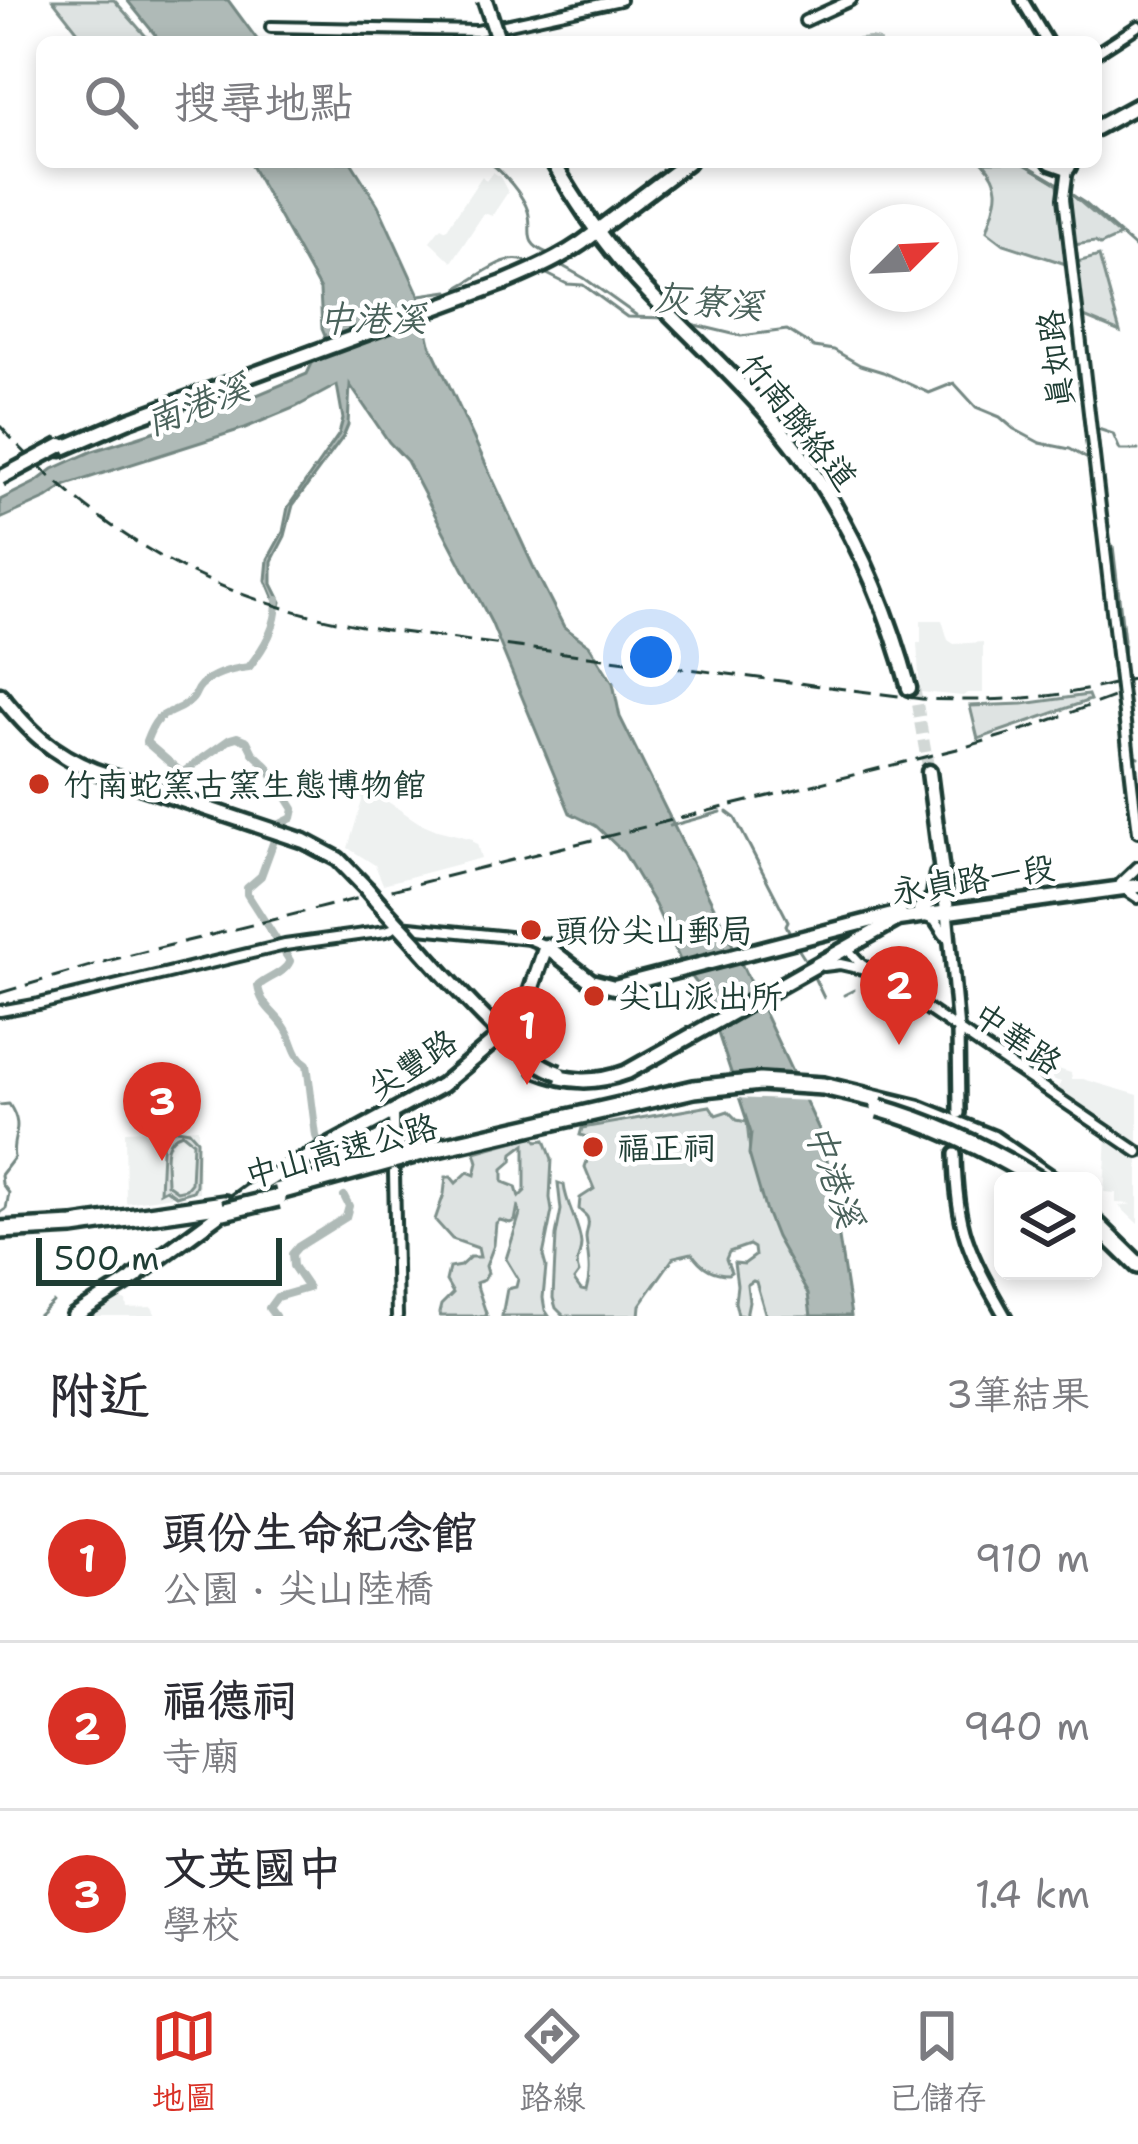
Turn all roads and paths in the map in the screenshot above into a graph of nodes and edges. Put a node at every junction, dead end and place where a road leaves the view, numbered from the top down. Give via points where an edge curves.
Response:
1 (482, 0) edge
2 (620, 0) edge
3 (851, 0) edge
4 (1022, 0) edge
5 (805, 21) dead end
6 (1138, 26) edge
7 (271, 27) dead end
8 (494, 36) edge
9 (1043, 36) edge
10 (1102, 49) edge
11 (1138, 105) edge
12 (1102, 123) edge
13 (560, 168) edge
14 (680, 168) edge
15 (1069, 168) edge
16 (600, 228) junction
17 (608, 245) junction
18 (573, 247) junction
19 (669, 309) junction
20 (0, 479) edge
21 (912, 687) tunnel mouth
22 (5, 705) edge
23 (926, 772) tunnel mouth
24 (1138, 832) edge
25 (1138, 867) edge
26 (941, 879) junction
27 (1138, 884) edge
28 (1122, 886) junction
29 (1138, 898) edge
30 (970, 905) junction
31 (945, 908) junction
32 (920, 912) junction
33 (900, 913) junction
34 (397, 927) junction
35 (870, 933) junction
36 (947, 934) junction
37 (808, 937) junction
38 (546, 946) junction
39 (844, 946) junction
40 (827, 959) junction
41 (873, 971) junction
42 (0, 1011) edge
43 (956, 1028) junction
44 (647, 1059) junction
45 (694, 1093) junction
46 (957, 1112) dead end
47 (393, 1113) junction
48 (1138, 1152) edge
49 (394, 1154) dead end
50 (957, 1154) dead end
51 (1032, 1172) edge
52 (394, 1173) dead end
53 (271, 1192) junction
54 (1102, 1220) edge
55 (1102, 1230) edge
56 (0, 1234) edge
57 (1138, 1254) edge
58 (1138, 1265) edge
59 (74, 1316) edge
60 (397, 1316) edge
61 (1007, 1316) edge

1 - 8 main road, bridge
2 - 7 street via 477,32
3 - 5 street
4 - 9 main road
6 - 10 street
11 - 12 main road
13 - 16 main road, 竹南聯絡道
14 - 16 main road
15 - 24 street, 真如路, bridge via 1064,198
16 - 17 main road, 竹南聯絡道
16 - 18 main road
16 - 19 main road, 竹南聯絡道
17 - 18 main road
17 - 19 main road, 竹南聯絡道
18 - 20 main road, bridge via 127,416
19 - 21 main road, 竹南聯絡道 via 776,414 829,485 884,591
22 - 34 main road, bridge via 62,759 338,860
23 - 26 main road
25 - 28 street
26 - 30 main road
26 - 31 main road
26 - 32 main road
27 - 28 main road, 永貞路一段
28 - 29 street
28 - 30 main road, 永貞路一段
30 - 31 main road, 永貞路一段
30 - 36 main road
31 - 32 main road, 永貞路一段
31 - 36 main road
32 - 33 main road, 永貞路一段
32 - 35 main road, 永貞路一段
32 - 36 main road
33 - 37 main road
33 - 39 main road, 永貞路一段
34 - 38 street
34 - 42 street
34 - 44 main road, bridge via 521,1052 558,1076 604,1075
35 - 39 main road, 永貞路一段
35 - 41 street via 864,950
36 - 43 main road
37 - 38 main road via 614,987 599,986
37 - 39 main road, 中華路 via 830,936
37 - 40 main road via 825,943
38 - 47 main road, 尖豐路 via 518,1021 442,1085
39 - 40 main road, 永貞路一段
39 - 41 street, 中華路
40 - 41 street
40 - 44 main road
40 - 44 main road
41 - 43 street, 中華路
43 - 46 main road
43 - 48 street, 中華路
45 - 51 highway, bridge via 878,1102
45 - 53 highway, 中山高速公路
45 - 53 highway, 中山高速公路
47 - 49 street
47 - 53 main road, 尖豐路 via 318,1151
50 - 61 main road via 960,1223
52 - 60 street
53 - 56 highway, 中山高速公路, bridge via 224,1207
53 - 59 main road, 尖豐路 via 249,1192
54 - 57 highway
55 - 58 highway

